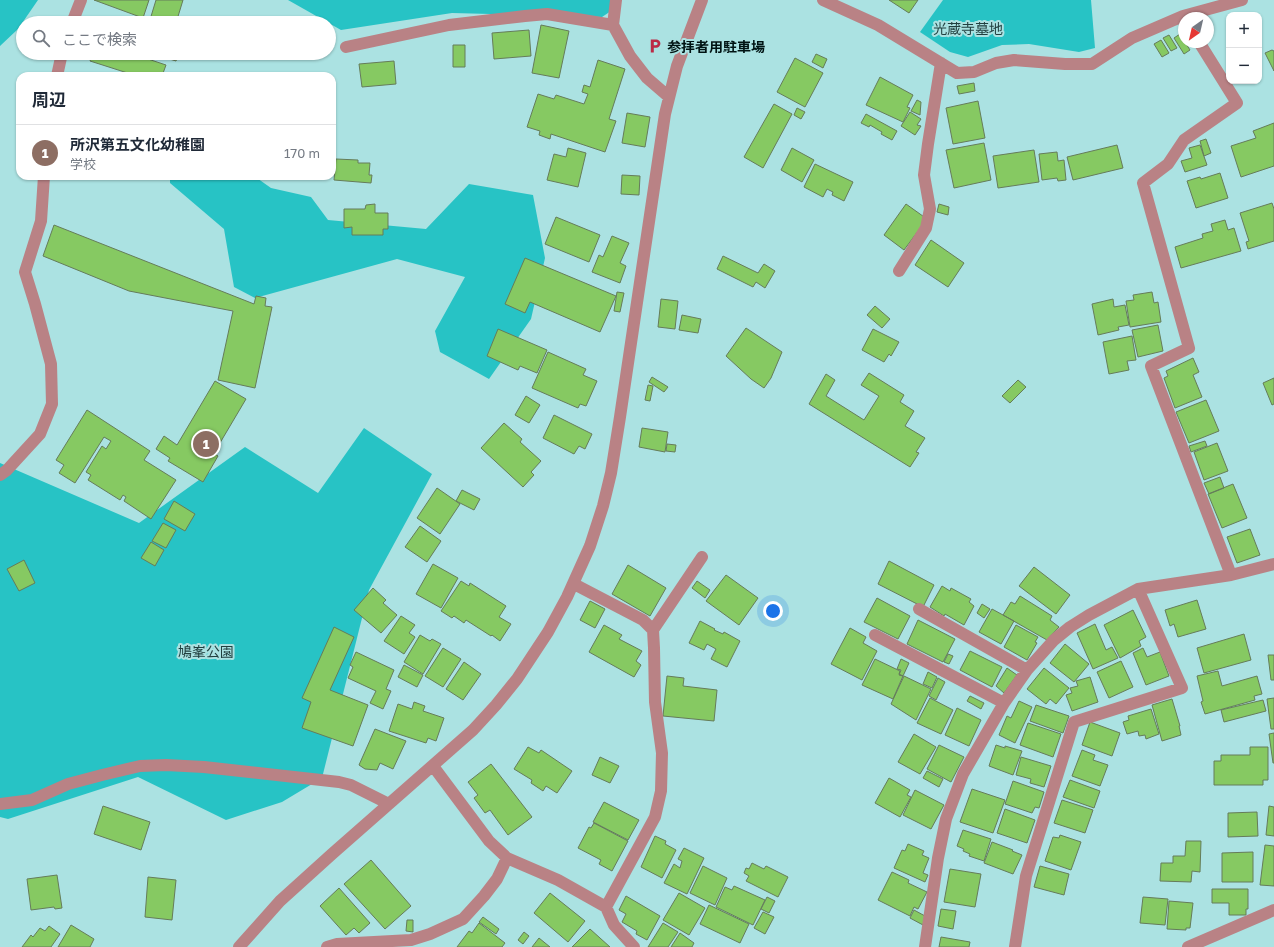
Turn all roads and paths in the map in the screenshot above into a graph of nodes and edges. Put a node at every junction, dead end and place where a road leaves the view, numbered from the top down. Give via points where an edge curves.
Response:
1 (81, 0) edge
2 (616, 0) edge
3 (702, 0) edge
4 (823, 0) edge
5 (1242, 0) edge
6 (1201, 12) edge
7 (75, 16) edge
8 (1178, 19) edge
9 (613, 25) junction
10 (346, 47) dead end
11 (1204, 48) edge
12 (60, 60) edge
13 (941, 62) junction
14 (58, 72) edge
15 (669, 97) junction
16 (44, 180) edge
17 (899, 271) dead end
18 (0, 475) edge
19 (702, 557) dead end
20 (1274, 564) edge
21 (1231, 575) junction
22 (574, 584) junction
23 (1138, 589) junction
24 (919, 609) dead end
25 (653, 630) junction
26 (875, 635) dead end
27 (1027, 670) junction
28 (1004, 703) junction
29 (433, 766) junction
30 (0, 804) edge
31 (389, 804) junction
32 (507, 858) junction
33 (606, 907) junction
34 (1274, 910) edge
35 (239, 947) edge
36 (327, 947) edge
37 (634, 947) edge
38 (925, 947) edge
39 (1015, 947) edge
40 (1188, 947) edge

1 - 7 street
2 - 9 street
3 - 15 street via 677,66
4 - 13 street via 878,25
5 - 6 street
8 - 13 street via 1132,38 1092,64 1014,60 996,63 974,72 957,73
9 - 10 street via 546,14 449,24
9 - 15 street via 646,78
11 - 21 street via 1237,103 1184,140 1168,164 1143,183 1189,348 1150,366
12 - 14 street
13 - 17 street via 924,175 930,208 926,228
15 - 22 street via 611,473 596,527
16 - 18 street via 41,221 25,272 51,364 52,404 40,434
19 - 25 street
20 - 21 street
21 - 23 street
22 - 25 street via 643,620
22 - 29 street via 548,632 517,679 473,730
23 - 27 street via 1070,627 1054,640
23 - 39 street via 1182,688 1074,722 1026,876
24 - 27 street
25 - 33 street via 654,702 662,752 661,791 655,817
26 - 28 street
27 - 28 street
28 - 38 street via 964,774 946,819
29 - 31 street
29 - 32 street via 489,841
30 - 31 street via 32,800 68,784 140,766 166,765 340,782
31 - 35 street via 280,901
32 - 33 street via 558,880
32 - 36 street via 497,879 463,919 411,940 337,944
33 - 37 street via 614,925
34 - 40 street

